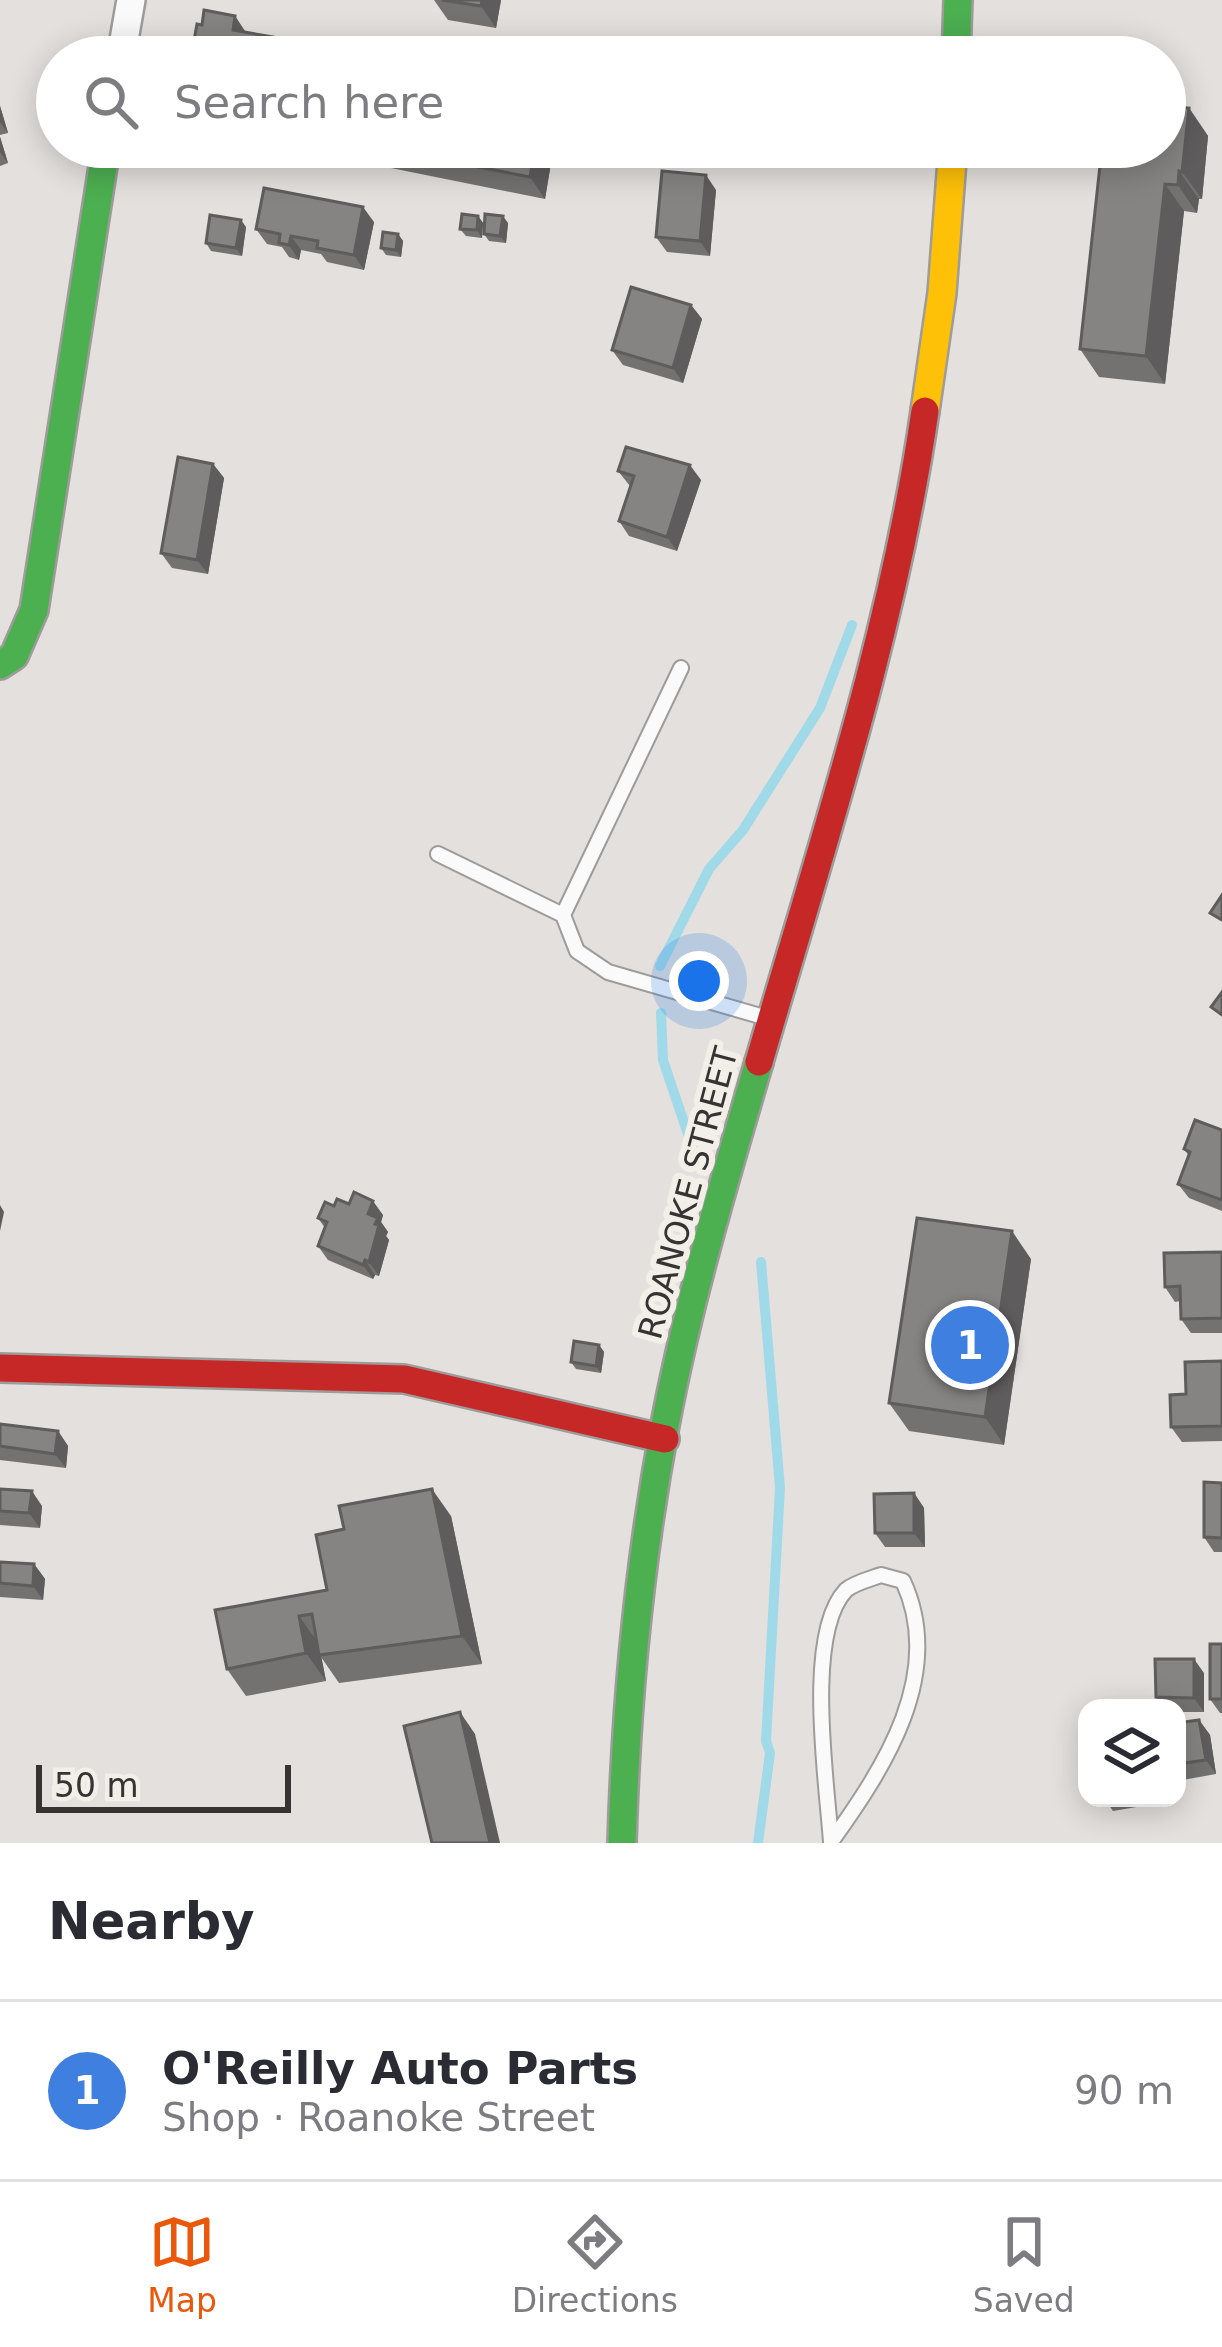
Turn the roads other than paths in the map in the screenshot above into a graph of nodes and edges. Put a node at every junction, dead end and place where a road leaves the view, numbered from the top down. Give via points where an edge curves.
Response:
1 (131, 0) edge
2 (958, 0) edge
3 (125, 36) edge
4 (957, 36) edge
5 (103, 168) edge
6 (952, 168) edge
7 (0, 665) edge
8 (681, 668) dead end
9 (438, 854) dead end
10 (563, 916) junction
11 (772, 1019) junction
12 (0, 1368) edge
13 (665, 1439) junction
14 (831, 1842) edge
15 (622, 1843) edge

1 - 3 street
2 - 4 main road
5 - 7 main road via 34,610 14,656
6 - 11 main road, ROANOKE STREET via 945,285 897,570
8 - 10 lane
9 - 10 lane
10 - 11 lane via 577,951 608,972
11 - 13 main road, ROANOKE STREET via 695,1290
12 - 13 main road via 404,1379
13 - 15 main road, ROANOKE STREET via 640,1602
14 - 14 lane via 824,1644 848,1588 881,1575 903,1582 915,1608 907,1711 887,1760

